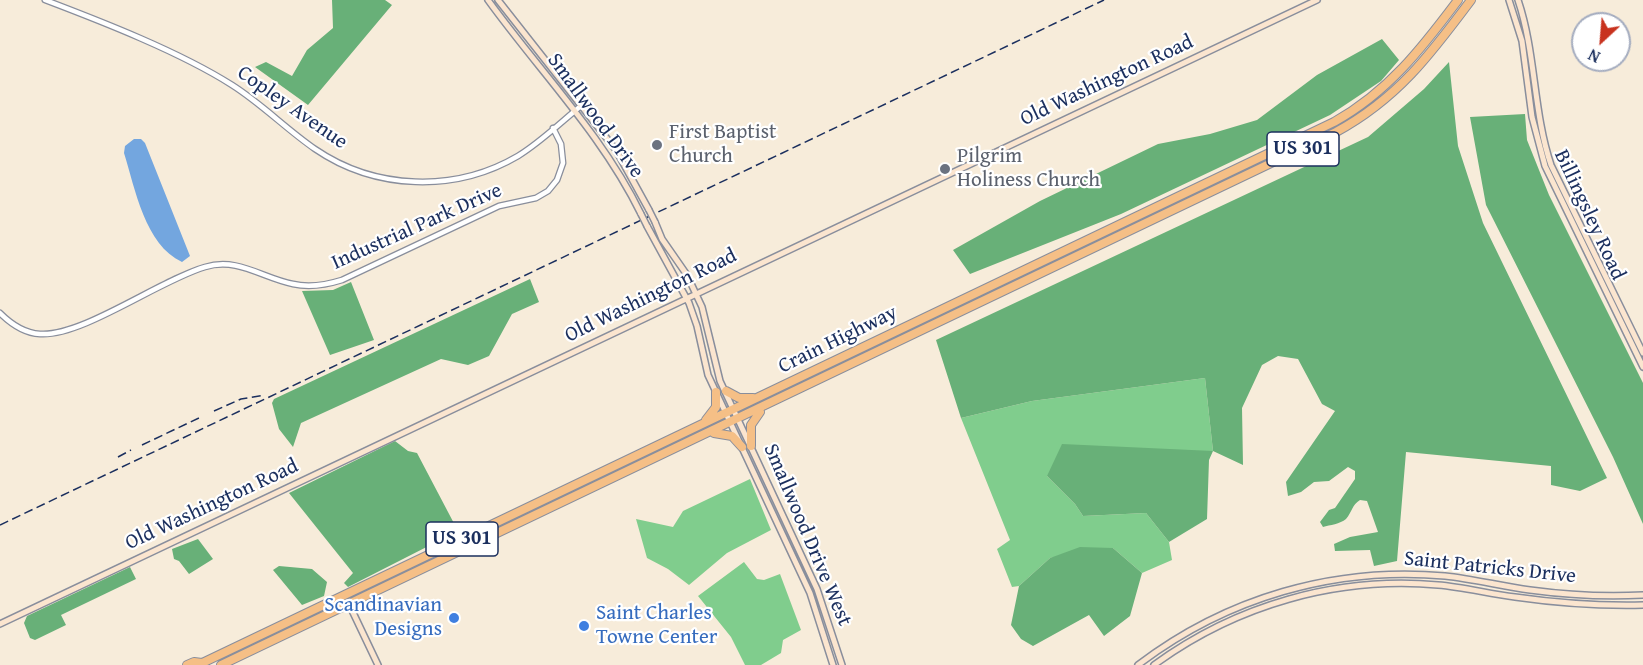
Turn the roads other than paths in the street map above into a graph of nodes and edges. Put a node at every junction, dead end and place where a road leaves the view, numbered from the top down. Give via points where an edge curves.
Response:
1 (45, 0) edge
2 (488, 0) edge
3 (498, 0) edge
4 (1317, 0) edge
5 (1458, 0) edge
6 (1471, 0) edge
7 (1509, 0) edge
8 (1518, 0) edge
9 (583, 105) junction
10 (576, 110) junction
11 (553, 128) junction
12 (1149, 211) junction
13 (1152, 221) junction
14 (1026, 270) junction
15 (1029, 280) junction
16 (695, 292) junction
17 (686, 297) junction
18 (0, 313) edge
19 (1643, 353) edge
20 (1643, 367) edge
21 (726, 391) junction
22 (716, 392) junction
23 (769, 394) junction
24 (763, 408) junction
25 (735, 409) junction
26 (726, 413) junction
27 (735, 421) junction
28 (700, 426) junction
29 (710, 434) junction
30 (747, 447) junction
31 (1310, 584) junction
32 (1643, 595) edge
33 (345, 596) junction
34 (1290, 598) junction
35 (1643, 604) edge
36 (349, 606) junction
37 (0, 624) edge
38 (200, 664) edge
39 (187, 665) edge
40 (221, 665) edge
41 (378, 665) edge
42 (833, 665) edge
43 (842, 665) edge
44 (1138, 665) edge
45 (1154, 665) edge

1 - 11 street, Copley Avenue via 206,70 252,99 316,150 373,176 426,182 477,174 520,154
2 - 10 main road, Smallwood Drive
3 - 9 main road, Smallwood Drive
4 - 16 main road, Old Washington Road
5 - 12 highway, Crain Highway / US 301 via 1411,61 1364,105
6 - 13 highway, Crain Highway / US 301 via 1415,72 1373,110 1327,137
7 - 20 main road, Billingsley Road via 1522,41 1532,117 1545,166
8 - 19 main road, Billingsley Road via 1551,165
9 - 10 street, Copley Avenue
9 - 16 main road, Smallwood Drive, bridge via 626,165
10 - 11 street, Copley Avenue
10 - 17 main road, Smallwood Drive, bridge via 617,168
11 - 18 street, Industrial Park Drive via 561,144 563,163 560,175 548,191 536,198 499,206 342,280 299,285 245,266 216,264 188,273 61,332 30,332
12 - 13 highway
12 - 14 highway, Crain Highway / US 301
13 - 15 highway, Crain Highway / US 301
14 - 15 highway
14 - 23 highway, Crain Highway / US 301
15 - 24 highway, Crain Highway / US 301
16 - 17 main road, Old Washington Road
16 - 21 main road, Smallwood Drive
17 - 22 main road, Smallwood Drive
17 - 37 main road, Old Washington Road
21 - 23 highway via 741,399
21 - 25 main road, Smallwood Drive
22 - 26 main road, Smallwood Drive
22 - 28 highway via 715,409
23 - 25 highway, Crain Highway / US 301
24 - 27 highway, Crain Highway / US 301
24 - 30 highway via 751,425
25 - 26 highway, Crain Highway / US 301
25 - 27 main road, Smallwood Drive
26 - 27 main road, Smallwood Drive
26 - 28 highway, Crain Highway / US 301
27 - 29 highway, Crain Highway / US 301
27 - 30 main road, Smallwood Drive West
28 - 33 highway, Crain Highway / US 301
29 - 30 highway via 732,436
29 - 36 highway, Crain Highway / US 301
30 - 42 main road, Smallwood Drive West via 810,593
30 - 43 main road, Smallwood Drive West via 817,589
31 - 32 main road, Saint Patricks Drive via 1358,576 1415,574 1557,593
31 - 34 main road via 1306,592
31 - 44 main road, Saint Patricks Drive via 1217,616
33 - 36 main road
33 - 38 highway, Crain Highway / US 301
34 - 35 main road, Saint Patricks Drive via 1353,586 1414,584 1556,602
34 - 45 main road, Saint Patricks Drive via 1215,627
36 - 40 highway, Crain Highway / US 301
36 - 41 main road
38 - 39 highway, Crain Highway

